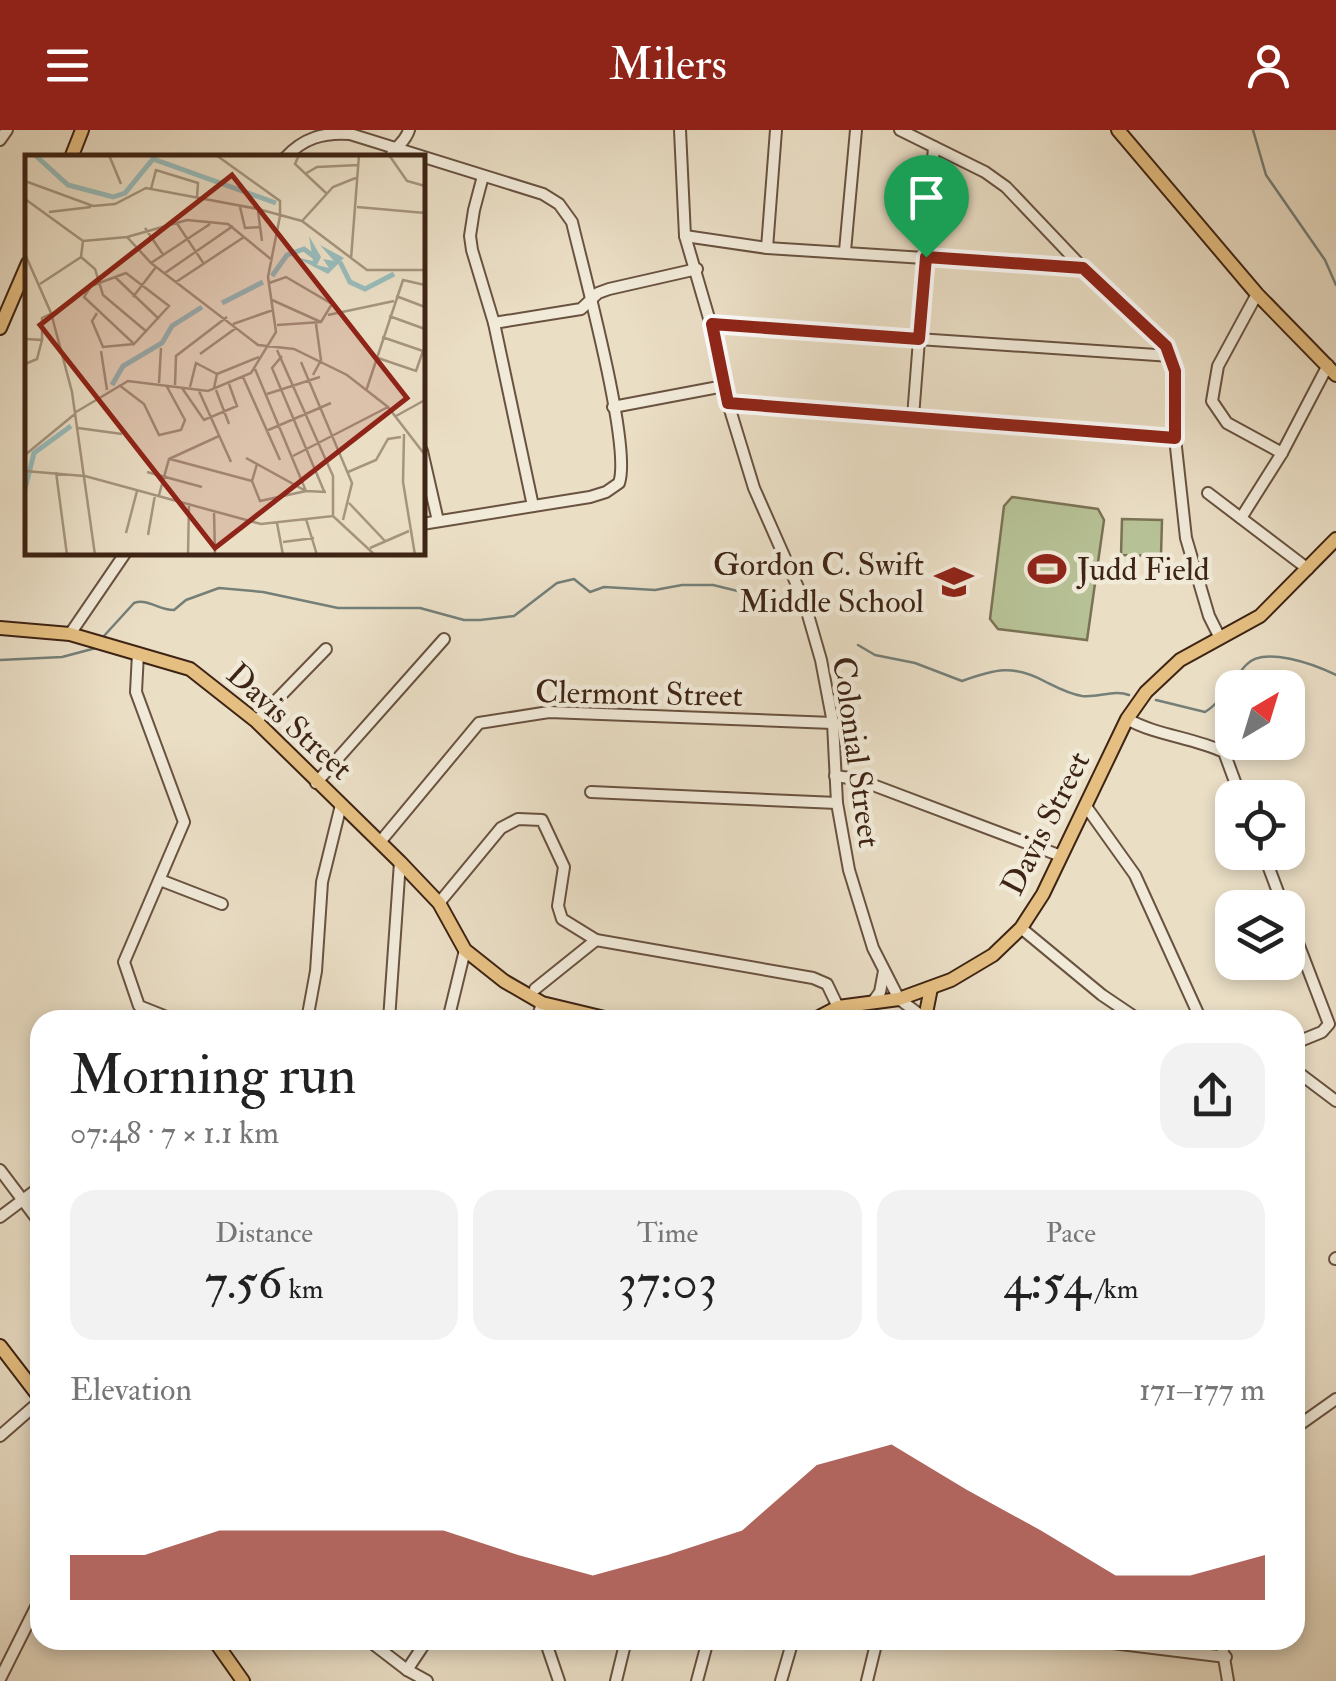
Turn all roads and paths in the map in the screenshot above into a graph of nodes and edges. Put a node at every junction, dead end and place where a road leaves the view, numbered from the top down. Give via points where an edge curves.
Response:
1 (7, 130) edge
2 (82, 130) edge
3 (409, 130) edge
4 (680, 130) edge
5 (776, 130) edge
6 (856, 130) edge
7 (900, 130) edge
8 (1118, 130) edge
9 (0, 140) edge
10 (934, 146) junction
11 (393, 152) edge
12 (72, 155) edge
13 (289, 155) edge
14 (425, 160) edge
15 (484, 176) junction
16 (685, 236) junction
17 (768, 248) junction
18 (846, 251) junction
19 (926, 257) junction
20 (1083, 268) junction
21 (697, 269) junction
22 (25, 270) edge
23 (1257, 294) junction
24 (590, 300) junction
25 (494, 323) junction
26 (712, 324) junction
27 (0, 328) edge
28 (919, 339) junction
29 (1171, 356) junction
30 (1332, 370) edge
31 (724, 386) junction
32 (728, 403) junction
33 (614, 406) junction
34 (913, 417) junction
35 (1175, 438) junction
36 (1282, 453) junction
37 (425, 465) edge
38 (1208, 493) dead end
39 (533, 506) junction
40 (1241, 518) junction
41 (438, 521) junction
42 (425, 523) edge
43 (1336, 539) edge
44 (124, 555) edge
45 (1308, 569) junction
46 (0, 628) edge
47 (74, 635) junction
48 (1220, 638) junction
49 (444, 639) dead end
50 (326, 649) dead end
51 (138, 653) junction
52 (1127, 719) junction
53 (256, 722) junction
54 (833, 724) junction
55 (835, 776) junction
56 (1235, 780) edge
57 (316, 783) junction
58 (591, 792) dead end
59 (836, 803) junction
60 (341, 804) junction
61 (1085, 805) junction
62 (380, 842) junction
63 (1062, 856) junction
64 (400, 862) junction
65 (160, 880) junction
66 (439, 903) junction
67 (222, 904) dead end
68 (1021, 928) junction
69 (596, 940) junction
70 (465, 950) junction
71 (1305, 961) edge
72 (884, 970) junction
73 (931, 988) junction
74 (532, 992) junction
75 (899, 999) junction
76 (542, 1003) junction
77 (872, 1003) junction
78 (838, 1007) junction
79 (149, 1010) edge
80 (309, 1010) edge
81 (390, 1010) edge
82 (450, 1010) edge
83 (540, 1010) edge
84 (571, 1010) edge
85 (832, 1010) edge
86 (914, 1010) edge
87 (927, 1010) edge
88 (1126, 1010) edge
89 (1196, 1010) edge
90 (1305, 1039) edge
91 (1305, 1078) edge
92 (1336, 1102) edge
93 (0, 1170) edge
94 (30, 1194) edge
95 (22, 1200) junction
96 (30, 1210) edge
97 (0, 1217) edge
98 (0, 1346) edge
99 (30, 1386) edge
100 (1336, 1400) edge
101 (30, 1408) edge
102 (1305, 1421) edge
103 (0, 1436) edge
104 (30, 1619) edge
105 (221, 1650) edge
106 (381, 1650) edge
107 (420, 1650) edge
108 (548, 1650) edge
109 (624, 1650) edge
110 (705, 1650) edge
111 (790, 1650) edge
112 (875, 1650) edge
113 (1169, 1650) edge
114 (1224, 1650) edge
115 (1226, 1657) junction
116 (407, 1670) junction
117 (0, 1679) edge
118 (243, 1681) edge
119 (428, 1681) edge
120 (559, 1681) edge
121 (616, 1681) edge
122 (697, 1681) edge
123 (781, 1681) edge
124 (867, 1681) edge
125 (1228, 1681) edge

1 - 9 street
2 - 12 main road
3 - 11 street
4 - 16 street, Colonial Street
5 - 17 street
6 - 18 street
7 - 10 street
8 - 23 main road
10 - 19 street
10 - 20 street via 1006,187
11 - 13 street via 335,132 307,140
14 - 15 street
15 - 24 street via 543,194 566,212
15 - 25 street via 470,236
16 - 17 street
16 - 21 street, Colonial Street
17 - 18 street
18 - 19 street
19 - 20 street
19 - 28 street
20 - 29 street
21 - 24 street via 608,289
21 - 26 street, Colonial Street
22 - 27 main road
23 - 30 main road
23 - 36 street via 1218,366 1212,401 1228,422
24 - 25 street via 581,309
24 - 33 street
25 - 39 street
26 - 28 street
26 - 31 street, Colonial Street
28 - 29 street
28 - 34 street
29 - 35 street
30 - 36 street
31 - 32 street, Colonial Street
31 - 33 street
32 - 34 street
32 - 54 street, Colonial Street via 754,488 804,601
33 - 39 street via 619,483 590,497
34 - 35 street
35 - 48 street via 1186,538
36 - 40 street
37 - 41 street
38 - 40 street
39 - 41 street
40 - 45 street
41 - 42 street
43 - 45 main road, Davis Street
44 - 47 street
45 - 48 main road, Davis Street via 1260,616
46 - 47 main road, Davis Street
47 - 51 main road, Davis Street
48 - 52 main road, Davis Street via 1180,660
49 - 57 street
50 - 53 street
51 - 53 main road, Davis Street via 190,669
51 - 65 street via 136,692 184,822
52 - 56 street via 1224,752
52 - 61 main road, Davis Street
53 - 57 main road, Davis Street
54 - 55 street, Colonial Street
54 - 62 street, Clermont Street via 550,712 480,723
55 - 59 street, Colonial Street
55 - 63 street via 857,778
57 - 60 main road, Davis Street
58 - 59 street
59 - 72 street, Colonial Street via 849,870
60 - 62 main road, Davis Street
60 - 80 street via 322,882
61 - 63 main road, Davis Street
61 - 89 street via 1135,874
62 - 64 main road, Davis Street
63 - 68 main road, Davis Street
64 - 66 main road, Davis Street
64 - 81 street
65 - 67 street
65 - 79 street via 124,962 139,1006
66 - 69 street via 501,828 518,819 542,820 564,867 562,919
66 - 70 main road, Davis Street
68 - 73 main road, Davis Street via 992,955
68 - 88 street
69 - 74 street
69 - 78 street via 813,978 827,984
70 - 74 main road, Davis Street
70 - 82 street
71 - 90 street via 1329,1024
72 - 75 street, Colonial Street
72 - 77 street
73 - 75 main road, Davis Street
73 - 87 main road
74 - 76 main road, Davis Street
75 - 77 main road, Davis Street
75 - 86 street, Colonial Street
76 - 83 street
76 - 84 main road, Davis Street
77 - 78 main road, Davis Street
78 - 85 main road, Davis Street
91 - 92 street
93 - 95 street
94 - 95 street
95 - 96 street
95 - 97 street
98 - 99 main road
100 - 102 street
101 - 103 street
104 - 117 street
105 - 118 main road
106 - 116 street
107 - 116 street
108 - 120 street
109 - 121 street
110 - 122 street
111 - 123 street
112 - 124 street
113 - 115 street
114 - 115 street
115 - 125 street
116 - 119 street

